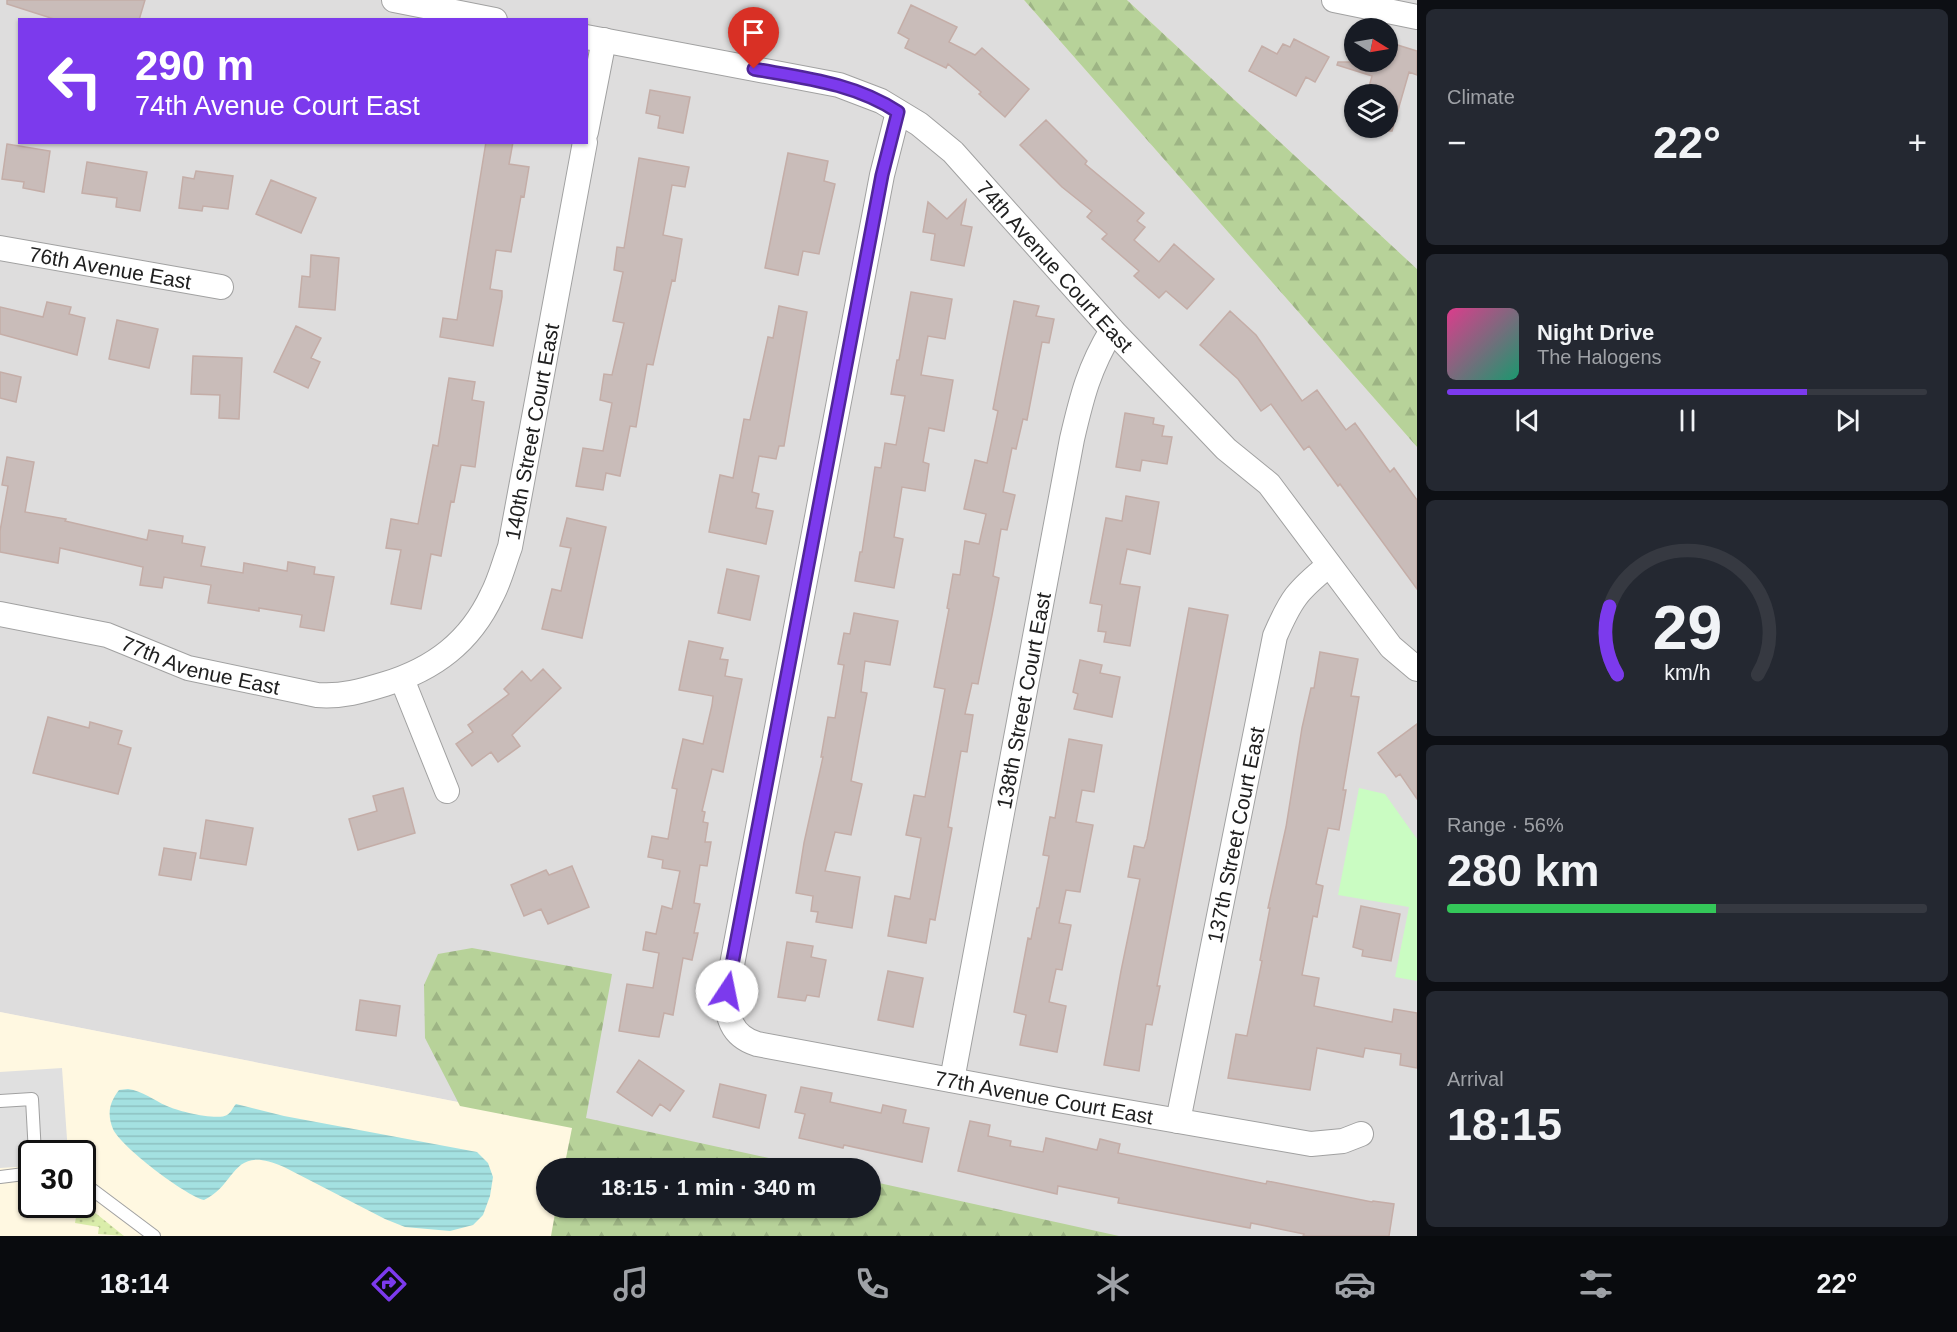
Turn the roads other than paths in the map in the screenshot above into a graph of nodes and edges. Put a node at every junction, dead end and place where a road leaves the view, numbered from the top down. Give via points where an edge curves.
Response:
1 (394, 0) edge
2 (1334, 0) edge
3 (1417, 17) edge
4 (485, 18) edge
5 (595, 39) edge
6 (588, 111) edge
7 (898, 112) junction
8 (585, 144) edge
9 (0, 248) edge
10 (221, 287) dead end
11 (1112, 330) junction
12 (1329, 565) junction
13 (0, 614) edge
14 (1417, 669) edge
15 (402, 679) junction
16 (447, 791) dead end
17 (952, 1080) junction
18 (0, 1101) edge
19 (1178, 1121) junction
20 (1361, 1134) dead end
21 (34, 1140) edge
22 (18, 1175) edge
23 (0, 1177) edge
24 (96, 1192) edge
25 (154, 1236) edge

1 - 4 street
2 - 3 street
5 - 6 street
5 - 7 street, 74th Avenue Court East via 839,85
7 - 11 street, 74th Avenue Court East via 953,152
7 - 17 street, 77th Avenue Court East via 882,175 727,1006 729,1019 740,1036 757,1044
8 - 15 street, 140th Street Court East via 510,547 479,619 442,658
9 - 10 street, 76th Avenue East
11 - 12 street, 74th Avenue Court East via 1226,448 1269,484
11 - 17 street, 138th Street Court East via 1090,369 1072,439
12 - 14 street, 74th Avenue Court East via 1390,647
12 - 19 street, 137th Street Court East via 1292,599 1275,636
13 - 15 street, 77th Avenue East via 107,635 188,668 317,695 336,696
15 - 16 street
17 - 19 street, 77th Avenue Court East
18 - 21 lane via 32,1099
19 - 20 street, 77th Avenue Court East via 1311,1144 1343,1141
22 - 23 lane
24 - 25 lane

